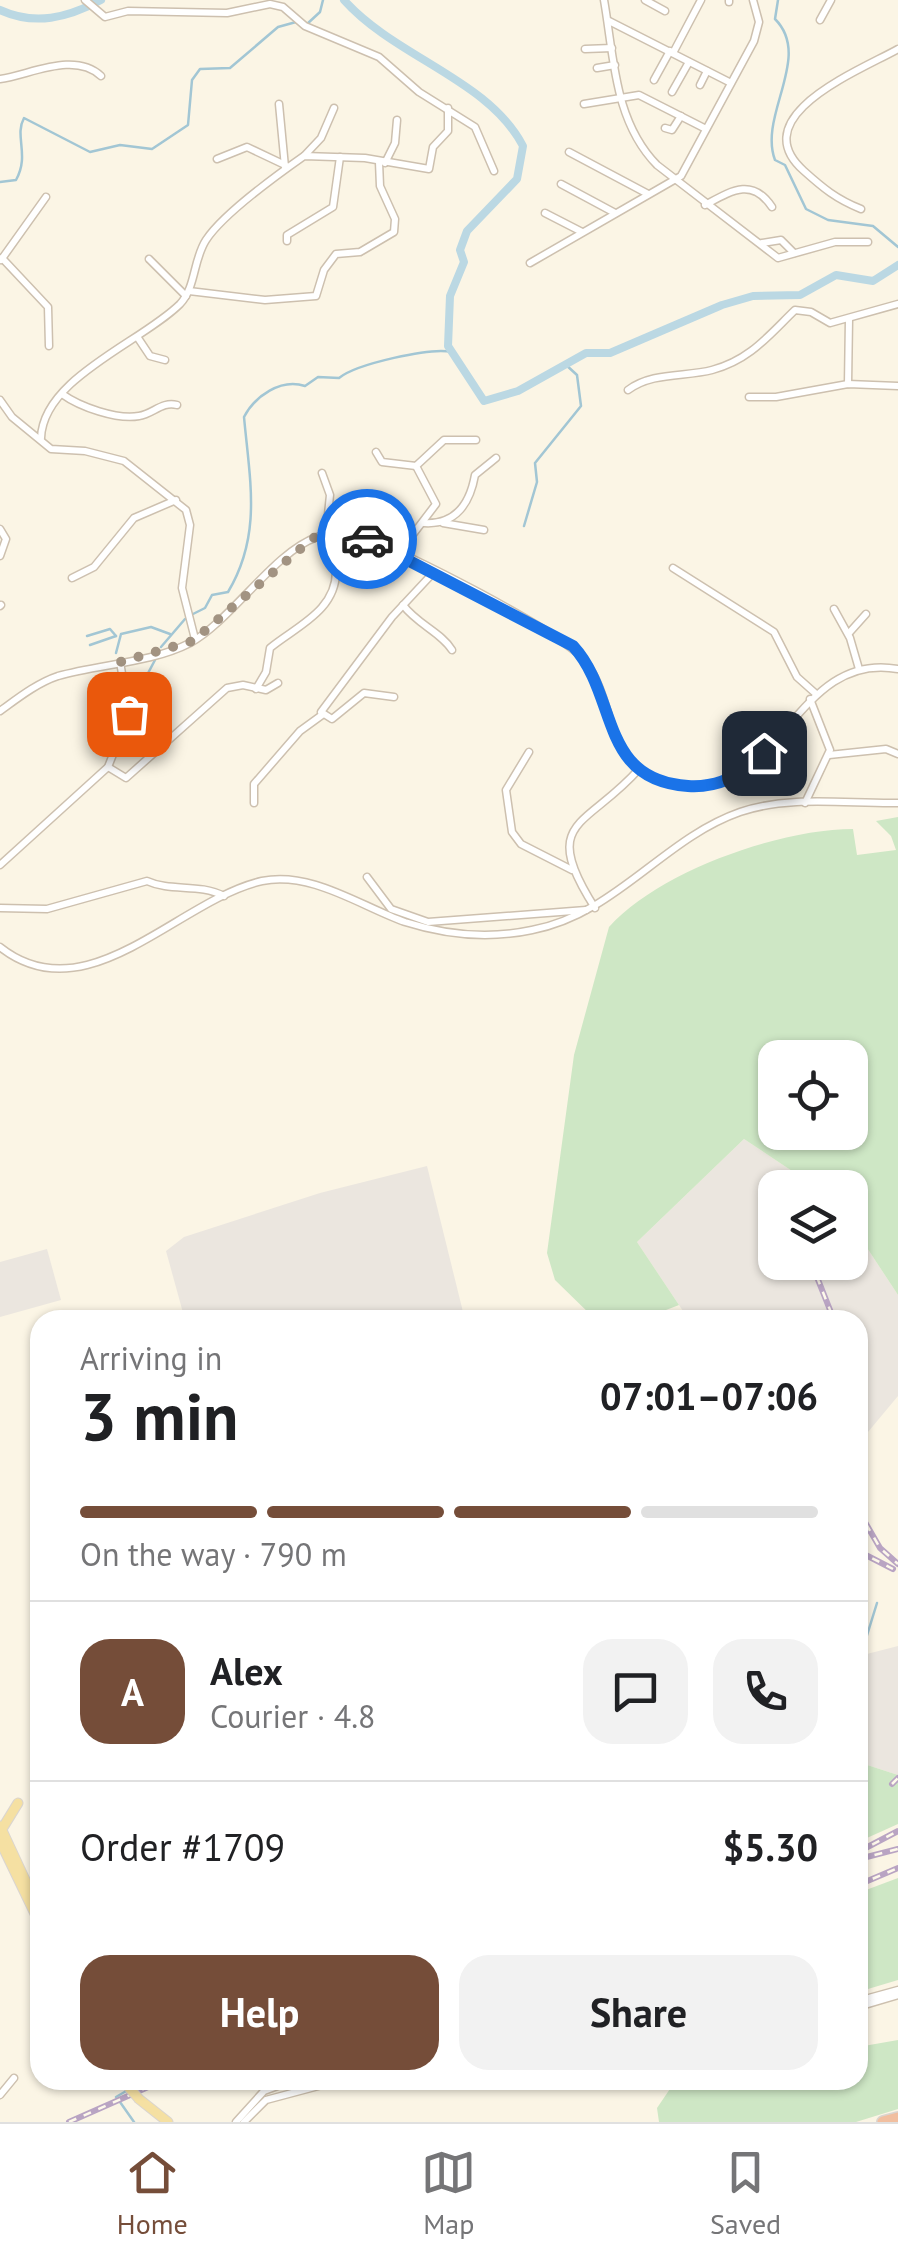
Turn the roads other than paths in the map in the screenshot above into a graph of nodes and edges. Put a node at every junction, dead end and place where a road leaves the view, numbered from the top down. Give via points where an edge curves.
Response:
1 (86, 0) edge
2 (604, 0) edge
3 (646, 0) edge
4 (700, 0) edge
5 (752, 0) edge
6 (831, 0) edge
7 (665, 11) dead end
8 (608, 20) junction
9 (820, 20) dead end
10 (612, 48) junction
11 (586, 49) dead end
12 (898, 49) edge
13 (671, 52) junction
14 (689, 62) junction
15 (615, 65) junction
16 (597, 68) dead end
17 (707, 71) junction
18 (101, 76) dead end
19 (0, 79) edge
20 (654, 80) dead end
21 (731, 83) junction
22 (700, 86) dead end
23 (672, 92) dead end
24 (620, 98) junction
25 (279, 104) dead end
26 (584, 104) dead end
27 (334, 108) dead end
28 (448, 108) junction
29 (682, 116) junction
30 (398, 120) dead end
31 (462, 120) junction
32 (449, 123) junction
33 (664, 128) dead end
34 (706, 129) junction
35 (570, 152) dead end
36 (304, 156) junction
37 (340, 157) junction
38 (217, 159) dead end
39 (381, 162) junction
40 (285, 167) junction
41 (494, 171) dead end
42 (675, 180) junction
43 (560, 184) dead end
44 (649, 195) junction
45 (46, 197) dead end
46 (704, 205) junction
47 (772, 207) dead end
48 (861, 208) dead end
49 (545, 213) dead end
50 (616, 214) junction
51 (582, 233) junction
52 (287, 240) dead end
53 (868, 242) dead end
54 (761, 244) junction
55 (794, 253) junction
56 (149, 258) dead end
57 (1, 259) edge
58 (530, 263) dead end
59 (188, 294) junction
60 (898, 304) edge
61 (848, 319) junction
62 (138, 338) junction
63 (48, 346) dead end
64 (166, 360) dead end
65 (848, 384) junction
66 (898, 386) edge
67 (628, 390) dead end
68 (62, 394) junction
69 (749, 397) dead end
70 (0, 400) edge
71 (176, 405) dead end
72 (41, 438) junction
73 (476, 440) dead end
74 (376, 452) dead end
75 (496, 458) dead end
76 (416, 466) junction
77 (322, 472) dead end
78 (176, 500) junction
79 (442, 522) junction
80 (423, 523) junction
81 (0, 529) edge
82 (484, 530) dead end
83 (326, 534) junction
84 (398, 554) junction
85 (0, 556) edge
86 (673, 568) dead end
87 (336, 570) dead end
88 (434, 572) junction
89 (72, 578) dead end
90 (402, 605) junction
91 (834, 609) dead end
92 (866, 614) dead end
93 (848, 634) junction
94 (195, 639) junction
95 (452, 650) dead end
96 (120, 662) junction
97 (859, 669) junction
98 (898, 669) edge
99 (278, 683) dead end
100 (256, 689) junction
101 (390, 696) dead end
102 (812, 696) junction
103 (0, 711) edge
104 (322, 714) junction
105 (528, 752) dead end
106 (898, 754) edge
107 (829, 755) junction
108 (108, 767) junction
109 (639, 769) junction
110 (254, 803) dead end
111 (805, 803) junction
112 (898, 803) edge
113 (0, 865) edge
114 (573, 870) junction
115 (367, 877) dead end
116 (224, 896) junction
117 (594, 907) junction
118 (0, 908) edge
119 (0, 947) edge
120 (11, 1804) dead end
121 (1, 1828) edge
122 (0, 1841) edge
123 (30, 1890) edge
124 (30, 1903) edge
125 (898, 1992) edge
126 (868, 2001) edge
127 (14, 2078) dead end
128 (132, 2090) edge
129 (267, 2090) edge
130 (304, 2090) edge
131 (0, 2095) edge
132 (898, 2118) edge
133 (165, 2121) edge
134 (236, 2122) edge
135 (244, 2122) edge
136 (883, 2122) edge

1 - 28 street via 105,16 276,5 306,26 370,52
2 - 8 street
3 - 7 street
4 - 13 street
5 - 21 street via 758,30
6 - 9 street
8 - 10 street
8 - 13 street
10 - 11 street
10 - 15 street
12 - 48 street via 800,105 787,131 789,154 829,196
13 - 14 street
13 - 20 street
14 - 17 street
14 - 23 street
15 - 16 street
15 - 24 street
17 - 21 street
17 - 22 street
18 - 19 street via 76,66
21 - 34 street
24 - 26 street
24 - 29 street via 639,95
24 - 42 street via 641,147
25 - 40 street
27 - 36 street
28 - 31 street
28 - 32 street
29 - 33 street via 672,130
29 - 34 street
30 - 39 street via 395,143
31 - 32 street
31 - 41 street via 478,131
32 - 39 street via 433,147 429,169
34 - 42 street
35 - 44 street
36 - 37 street
36 - 40 street
37 - 39 street
37 - 52 street via 333,207
38 - 40 street via 247,147
39 - 59 street via 380,186 394,232 360,252 336,254 316,296
40 - 59 street via 210,235
42 - 44 street
42 - 46 street
43 - 50 street
44 - 50 street
45 - 57 street
46 - 47 street via 740,187 760,192
46 - 54 street
49 - 51 street
50 - 51 street
51 - 58 street
53 - 55 street
54 - 55 street via 775,257
54 - 55 street via 781,240
56 - 59 street
57 - 63 street via 48,307
59 - 62 street
60 - 61 street
61 - 65 street
61 - 67 street via 828,323 796,310 735,362
62 - 64 street via 150,356
62 - 68 street
65 - 66 street
65 - 69 street
68 - 71 street via 86,409 134,417
68 - 72 street via 44,419
70 - 72 street via 12,418
72 - 78 street via 55,451 85,450 124,461
73 - 76 street via 444,440
74 - 76 street via 382,462
75 - 79 street via 475,475 462,508
76 - 80 street via 436,504
77 - 83 street via 330,495
78 - 89 street via 134,518 94,567
78 - 94 street via 190,520 182,588
79 - 80 street
79 - 82 street
80 - 84 street
81 - 85 street via 6,543
83 - 84 street via 365,538
83 - 94 street via 304,543
84 - 88 street
86 - 102 street via 780,640
87 - 100 street via 334,588 317,612 298,633 270,648
88 - 90 street
88 - 109 street via 573,646 595,677 614,738
90 - 95 street
90 - 104 street
91 - 93 street
92 - 93 street
93 - 97 street
94 - 96 street
96 - 103 street via 46,681
96 - 108 street via 129,714
97 - 98 street
97 - 102 street
99 - 100 street
100 - 108 street via 231,686 126,778
101 - 104 street via 364,693 332,718
102 - 107 street
102 - 109 street via 757,761 722,782 685,786
104 - 110 street via 254,784
105 - 114 street via 506,792 514,838
106 - 107 street via 886,749
107 - 111 street
108 - 113 street
109 - 114 street via 572,830
111 - 112 street
111 - 117 street via 759,806 714,824
114 - 117 street
115 - 117 street via 390,909 428,922
116 - 117 street via 261,882 292,880 408,922 472,935 534,930
116 - 118 street via 147,880 47,909
116 - 119 street via 85,967 37,966
120 - 121 main road
121 - 123 main road
122 - 124 main road
125 - 126 street
127 - 131 street
128 - 133 main road, bridge
129 - 134 street
130 - 135 street via 266,2100
132 - 136 highway

